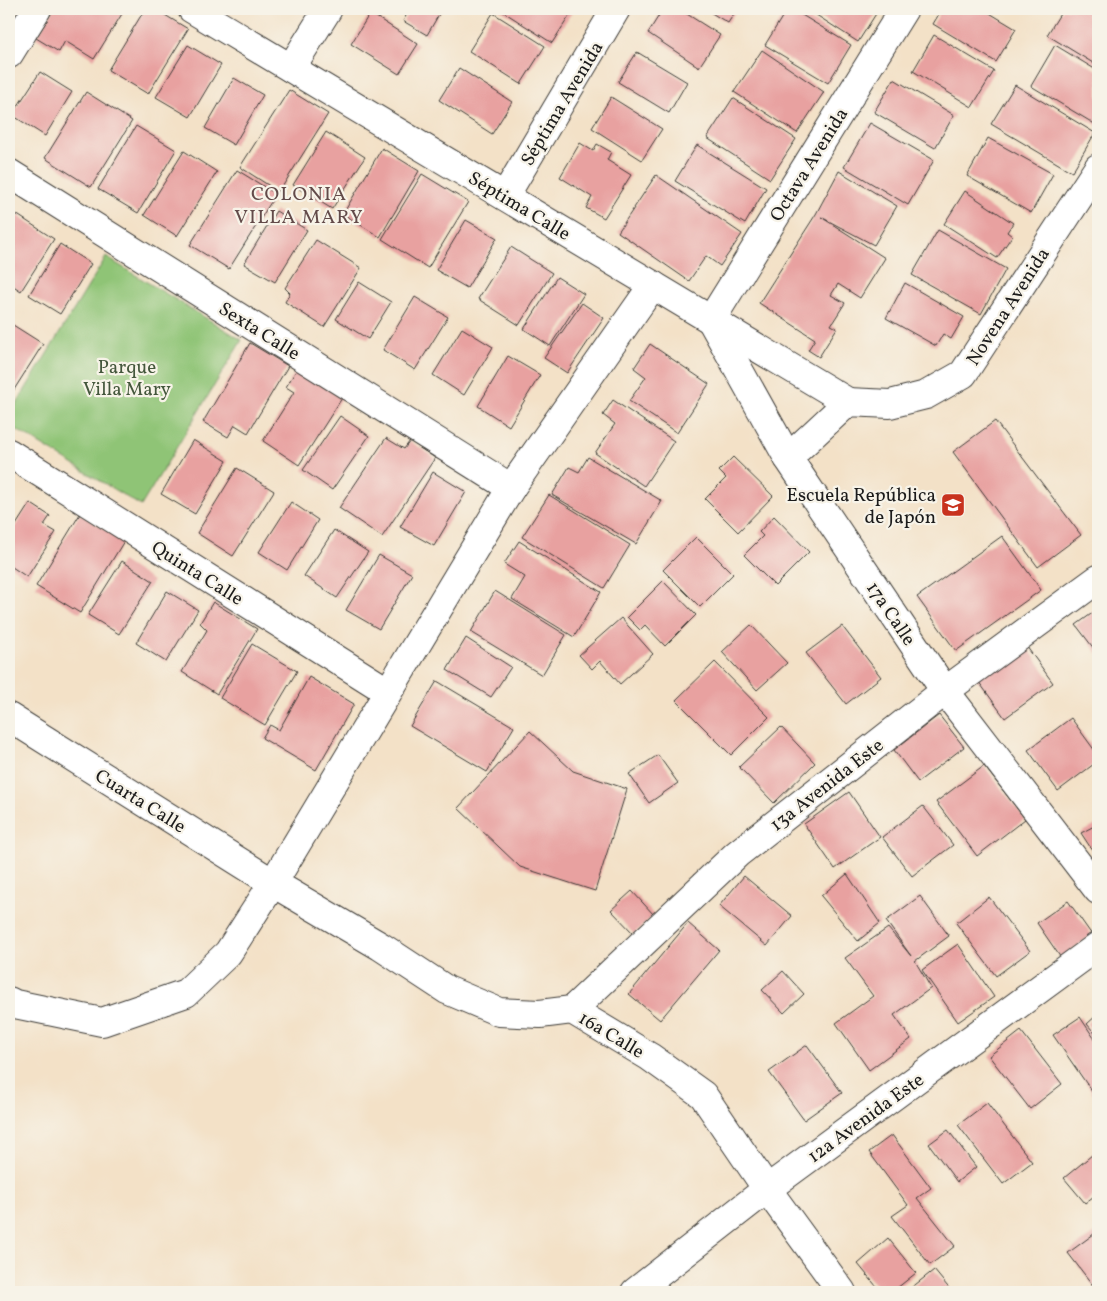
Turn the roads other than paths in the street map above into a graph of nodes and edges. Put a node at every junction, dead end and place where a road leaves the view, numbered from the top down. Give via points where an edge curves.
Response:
1 (37, 9) edge
2 (192, 9) edge
3 (328, 9) edge
4 (616, 9) edge
5 (904, 9) edge
6 (9, 54) edge
7 (291, 68) junction
8 (1098, 168) edge
9 (9, 173) edge
10 (505, 196) junction
11 (653, 285) junction
12 (711, 320) junction
13 (848, 402) junction
14 (9, 453) edge
15 (788, 458) junction
16 (511, 488) junction
17 (1098, 579) edge
18 (387, 691) junction
19 (945, 691) junction
20 (9, 718) edge
21 (273, 882) junction
22 (1098, 890) edge
23 (1098, 946) edge
24 (9, 1001) edge
25 (572, 1010) junction
26 (767, 1189) junction
27 (635, 1292) edge
28 (842, 1292) edge

1 - 6 street
2 - 7 street, Séptima Calle
3 - 7 street
4 - 10 street, Séptima Avenida
5 - 12 street, Octava Avenida
7 - 10 street, Séptima Calle
8 - 13 street, Novena Avenida via 963,374 926,395 890,404
9 - 16 street, Sexta Calle
10 - 11 street, Séptima Calle
11 - 12 street, Séptima Calle
11 - 16 street
12 - 13 street, Séptima Calle
12 - 15 street, 17a Calle
13 - 15 street
14 - 18 street, Quinta Calle
15 - 19 street, 17a Calle
16 - 18 street
17 - 19 street, 13a Avenida Este
18 - 21 street
19 - 22 street, 17a Calle
19 - 25 street, 13a Avenida Este via 737,854
20 - 21 street, Cuarta Calle
21 - 24 street via 228,953 186,993 102,1022
21 - 25 street, 16a Calle via 447,990 499,1012 540,1014
23 - 26 street, 12a Avenida Este
25 - 26 street, 16a Calle via 650,1057 703,1095
26 - 27 street, 12a Avenida Este
26 - 28 street, 16a Calle

